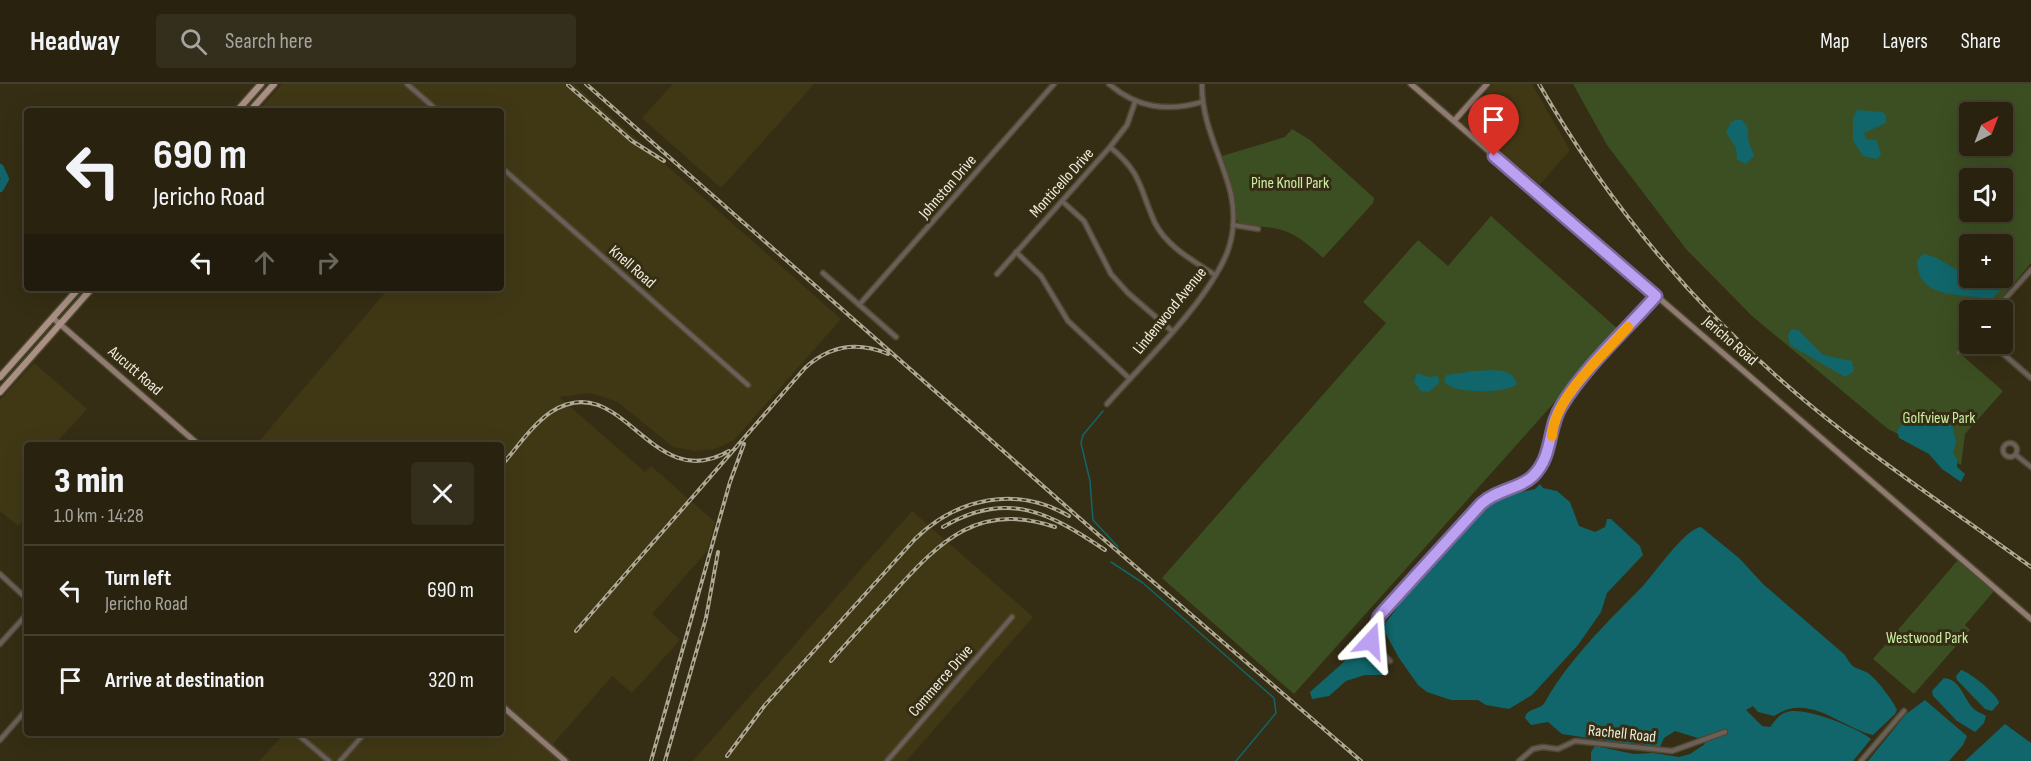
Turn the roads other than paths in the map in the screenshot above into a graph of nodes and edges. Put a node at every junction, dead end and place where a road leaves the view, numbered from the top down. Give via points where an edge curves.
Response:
1 (261, 84) edge
2 (274, 84) edge
3 (407, 84) edge
4 (1054, 84) edge
5 (1109, 84) edge
6 (1202, 84) edge
7 (1411, 84) edge
8 (1487, 84) edge
9 (1136, 102) junction
10 (1202, 102) junction
11 (240, 108) edge
12 (253, 108) edge
13 (435, 108) edge
14 (1454, 121) junction
15 (1110, 147) junction
16 (504, 170) edge
17 (1062, 201) junction
18 (1233, 225) junction
19 (1258, 228) dead end
20 (1016, 252) junction
21 (2031, 270) edge
22 (823, 273) dead end
23 (997, 274) dead end
24 (1215, 275) junction
25 (76, 291) edge
26 (89, 291) edge
27 (1656, 296) junction
28 (2004, 300) edge
29 (859, 305) junction
30 (53, 318) junction
31 (60, 324) junction
32 (1172, 331) junction
33 (896, 337) dead end
34 (2004, 354) edge
35 (2030, 375) edge
36 (0, 377) edge
37 (1130, 378) junction
38 (748, 385) dead end
39 (0, 392) edge
40 (1107, 404) dead end
41 (195, 442) edge
42 (2016, 455) dead end
43 (2031, 468) edge
44 (0, 574) edge
45 (24, 596) edge
46 (24, 617) edge
47 (1012, 617) dead end
48 (2031, 619) edge
49 (0, 644) edge
50 (1390, 661) dead end
51 (504, 708) edge
52 (1904, 711) dead end
53 (24, 713) edge
54 (1725, 732) dead end
55 (299, 736) edge
56 (362, 736) edge
57 (0, 740) edge
58 (329, 761) edge
59 (340, 761) edge
60 (565, 761) edge
61 (887, 761) edge
62 (1519, 761) edge
63 (1861, 761) edge

1 - 11 main road
2 - 12 main road
3 - 13 street
4 - 29 street, Johnston Drive
5 - 9 street
6 - 10 street, Lindenwood Avenue
7 - 14 main road, Jericho Road
8 - 14 main road
9 - 10 street via 1167,108
9 - 15 street, Monticello Drive via 1127,125
10 - 18 street, Lindenwood Avenue via 1231,193
14 - 27 main road, Jericho Road
15 - 17 street, Monticello Drive
15 - 24 street via 1140,179 1156,224 1168,241
16 - 38 street, Knell Road
17 - 20 street, Monticello Drive
17 - 32 street via 1084,221 1111,274
18 - 19 street
18 - 24 street, Lindenwood Avenue via 1227,253
20 - 23 street, Monticello Drive
20 - 37 street via 1041,276 1068,321
21 - 28 street
22 - 29 street
24 - 32 street, Lindenwood Avenue
25 - 30 main road
26 - 31 main road
27 - 48 main road, Jericho Road
27 - 50 street via 1567,397 1555,418 1547,455 1536,473 1488,497 1379,616 1371,641
29 - 33 street
30 - 31 main road, Aucutt Road
30 - 36 main road
31 - 39 main road
31 - 41 main road, Aucutt Road
32 - 37 street, Lindenwood Avenue
34 - 35 street
37 - 40 street, Lindenwood Avenue
42 - 43 street
44 - 45 street
46 - 49 street
47 - 61 street, Commerce Drive
51 - 60 main road
52 - 63 street
53 - 57 street
54 - 62 street, Rachell Road via 1672,751 1575,741 1558,748 1533,749
55 - 58 street
56 - 59 street

